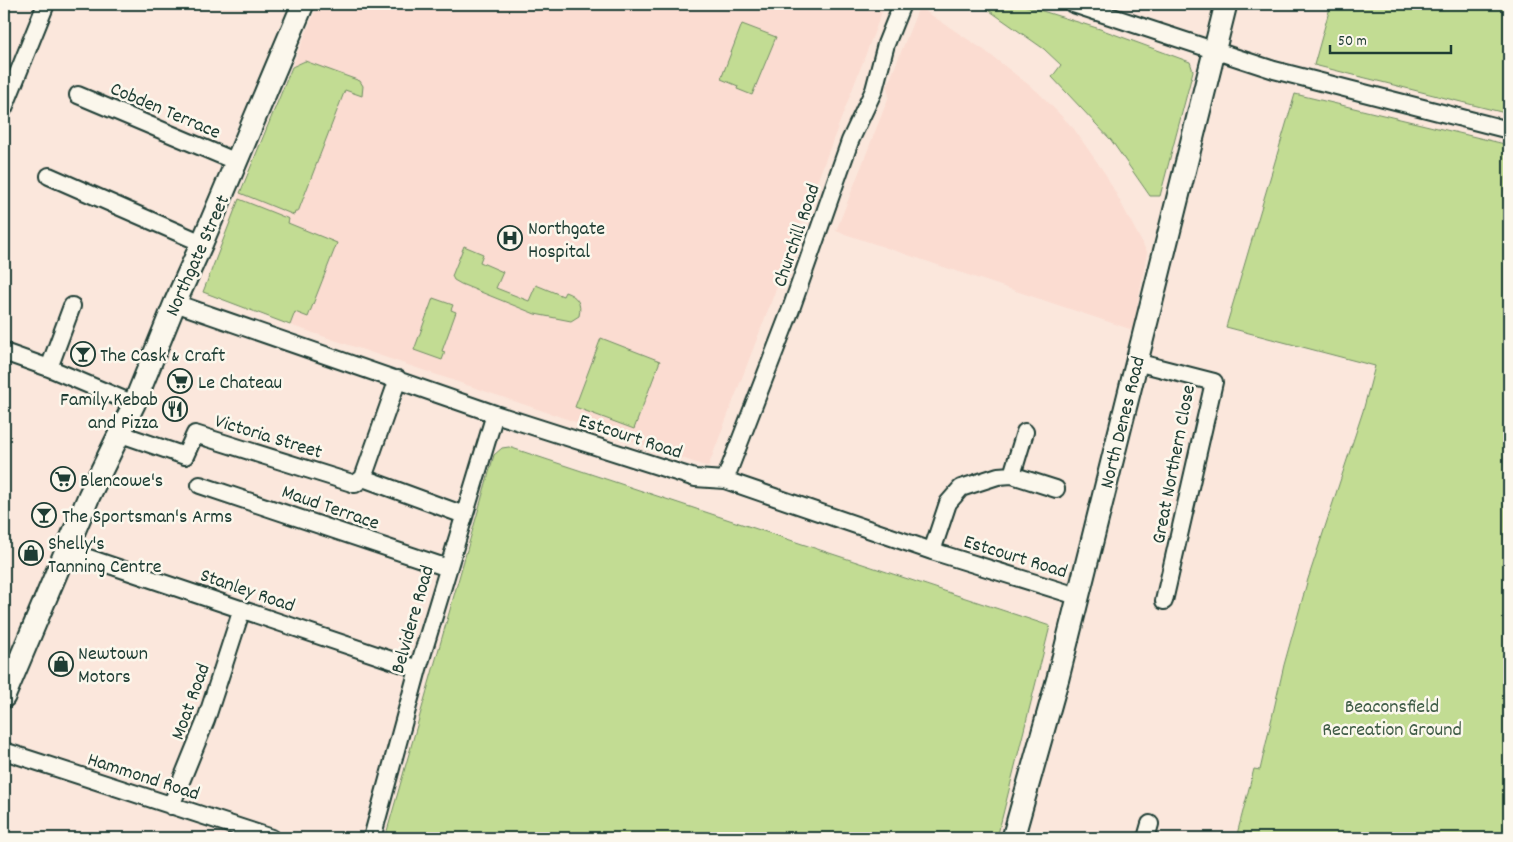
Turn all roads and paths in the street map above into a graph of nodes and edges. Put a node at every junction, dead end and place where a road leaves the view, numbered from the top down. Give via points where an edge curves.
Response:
1 (46, 4) edge
2 (303, 4) edge
3 (902, 4) edge
4 (1073, 4) edge
5 (1226, 4) edge
6 (1213, 49) junction
7 (78, 96) dead end
8 (4, 108) edge
9 (1509, 130) edge
10 (237, 162) junction
11 (49, 176) dead end
12 (202, 243) junction
13 (175, 303) junction
14 (72, 306) dead end
15 (4, 352) edge
16 (1136, 362) junction
17 (49, 368) junction
18 (398, 379) junction
19 (134, 404) junction
20 (495, 414) junction
21 (1025, 432) dead end
22 (118, 433) junction
23 (1012, 475) junction
24 (363, 478) junction
25 (725, 480) junction
26 (200, 485) dead end
27 (1056, 489) dead end
28 (464, 515) junction
29 (65, 550) junction
30 (932, 551) junction
31 (448, 568) junction
32 (1076, 596) junction
33 (1164, 601) dead end
34 (242, 609) junction
35 (418, 669) junction
36 (4, 697) edge
37 (4, 751) edge
38 (171, 806) junction
39 (272, 838) edge
40 (372, 838) edge
41 (1013, 838) edge

1 - 8 street
2 - 10 street, Northgate Street
3 - 25 street, Churchill Road via 886,44 874,90 850,141 791,309
4 - 6 street
5 - 6 street, North Denes Road
6 - 9 street via 1274,70
6 - 16 street, North Denes Road
7 - 10 street, Cobden Terrace
10 - 12 street, Northgate Street
11 - 12 street
12 - 13 street, Northgate Street
13 - 18 street, Estcourt Road
13 - 19 street, Northgate Street
14 - 17 street
15 - 17 street
16 - 32 street, North Denes Road
16 - 33 street, Great Northern Close via 1214,382
17 - 19 street
18 - 20 street, Estcourt Road
18 - 24 street
19 - 22 street, Northgate Street
20 - 25 street, Estcourt Road via 695,478
20 - 28 street, Belvidere Road
21 - 23 street
22 - 24 street, Victoria Street via 185,456 195,434 355,484
22 - 29 street, Northgate Street
23 - 27 street
23 - 30 street via 968,484 953,494
24 - 28 street
25 - 30 street, Estcourt Road
26 - 31 street, Maud Terrace
28 - 31 street, Belvidere Road
29 - 34 street, Stanley Road
29 - 36 street, Northgate Street
30 - 32 street, Estcourt Road
31 - 35 street, Belvidere Road
32 - 41 street, North Denes Road via 1058,678
34 - 35 street, Stanley Road
34 - 38 street, Moat Road via 206,720
35 - 40 street, Belvidere Road
37 - 38 street, Hammond Road
38 - 39 street, Hammond Road

